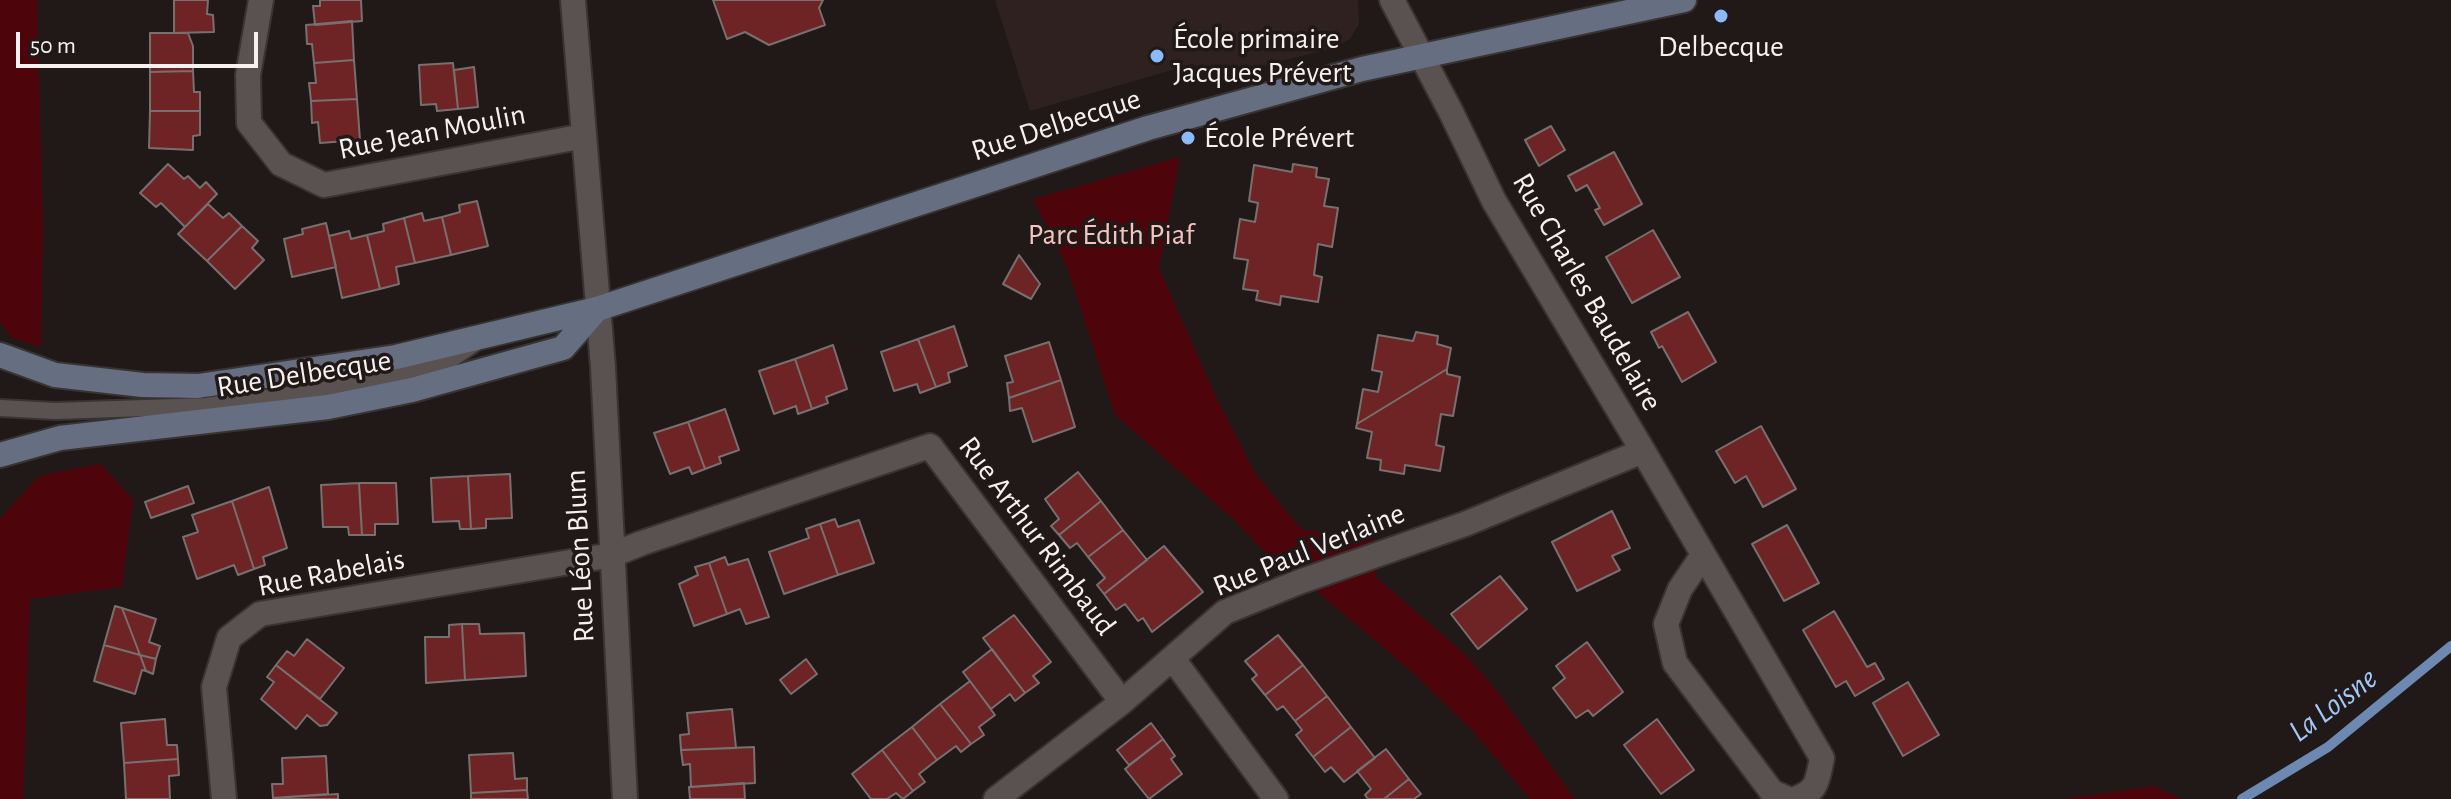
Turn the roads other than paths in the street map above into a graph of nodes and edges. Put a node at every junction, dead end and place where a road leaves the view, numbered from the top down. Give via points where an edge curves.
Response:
1 (261, 0) edge
2 (573, 0) edge
3 (1392, 0) edge
4 (1684, 0) edge
5 (1422, 58) junction
6 (584, 136) junction
7 (597, 309) junction
8 (486, 336) junction
9 (0, 355) edge
10 (0, 408) edge
11 (1643, 451) junction
12 (0, 455) edge
13 (612, 555) junction
14 (1703, 555) junction
15 (1173, 659) junction
16 (1122, 702) junction
17 (224, 799) edge
18 (625, 799) edge
19 (996, 799) edge
20 (1276, 799) edge
21 (1788, 799) edge
22 (1795, 799) edge

1 - 6 street, Rue Jean Moulin via 248,75 249,123 281,164 324,185
2 - 6 street, Rue Léon Blum
3 - 5 street, Rue Charles Baudelaire
4 - 5 street, Rue Delbecque
5 - 7 street, Rue Delbecque via 1362,69 1148,128
5 - 11 street, Rue Charles Baudelaire via 1494,201
6 - 7 street, Rue Léon Blum
7 - 8 street, Rue Delbecque
7 - 12 street, Rue Delbecque via 563,348 412,390 328,407 60,438
7 - 13 street, Rue Léon Blum
8 - 9 street, Rue Delbecque via 396,357 198,386 55,375
8 - 10 lane via 441,366 318,391 206,406
11 - 14 street, Rue Charles Baudelaire
11 - 15 street, Rue Paul Verlaine via 1465,524 1225,612
13 - 16 street, Rue Arthur Rimbaud via 930,446
13 - 17 street, Rue Rabelais via 260,614 229,638 214,687
13 - 18 street, Rue Léon Blum
14 - 21 street via 1680,589 1666,624 1675,663 1772,792
14 - 22 street, Rue Charles Baudelaire via 1822,758 1816,785
15 - 16 street, Rue Paul Verlaine
15 - 20 street
16 - 19 street, Rue Paul Verlaine

